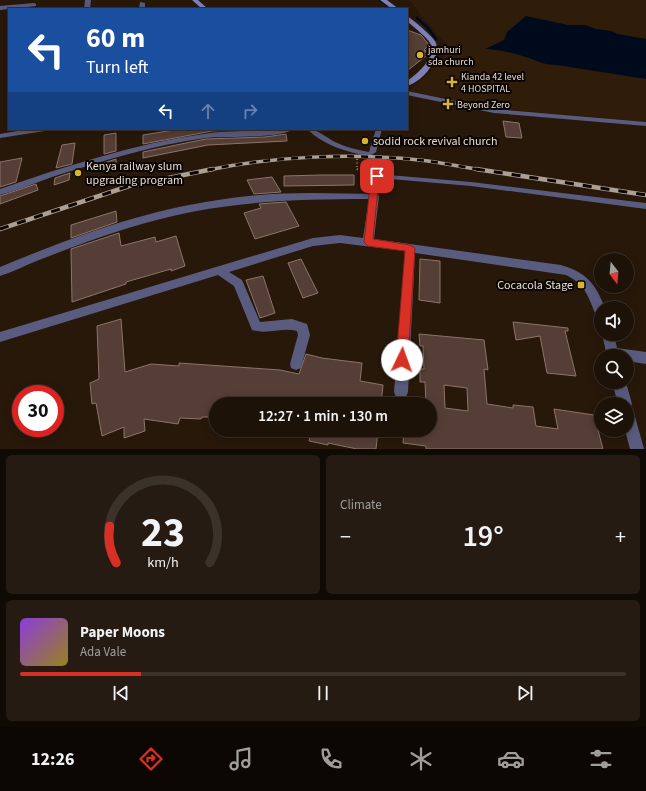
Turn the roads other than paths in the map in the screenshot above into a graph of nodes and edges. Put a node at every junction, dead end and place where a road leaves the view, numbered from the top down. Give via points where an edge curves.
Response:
1 (195, 0) edge
2 (383, 0) edge
3 (34, 5) edge
4 (0, 8) edge
5 (204, 8) edge
6 (395, 8) edge
7 (408, 19) edge
8 (408, 83) edge
9 (408, 93) edge
10 (646, 124) edge
11 (39, 130) edge
12 (276, 130) edge
13 (312, 130) edge
14 (379, 130) edge
15 (0, 136) edge
16 (0, 192) edge
17 (374, 196) junction
18 (646, 206) edge
19 (368, 242) junction
20 (410, 248) junction
21 (220, 271) junction
22 (0, 272) edge
23 (597, 301) edge
24 (0, 337) edge
25 (634, 357) edge
26 (646, 358) edge
27 (296, 364) dead end
28 (401, 392) dead end
29 (634, 437) edge
30 (637, 449) edge

1 - 5 street
2 - 6 street
3 - 4 street
7 - 8 street via 433,42 434,46 433,59
9 - 10 street via 494,111
11 - 15 street
12 - 16 street via 214,135 160,145 83,164
13 - 14 lane via 335,145 356,153 370,154
17 - 18 lane via 377,176
17 - 19 street
17 - 22 street via 312,195 248,199 158,215 106,231
19 - 20 street
19 - 21 street via 313,242
20 - 23 street via 561,269 571,272 587,283
20 - 28 street
21 - 24 street
21 - 27 street via 238,283 256,326 261,328 289,324 303,328 304,335
25 - 26 street
29 - 30 street

